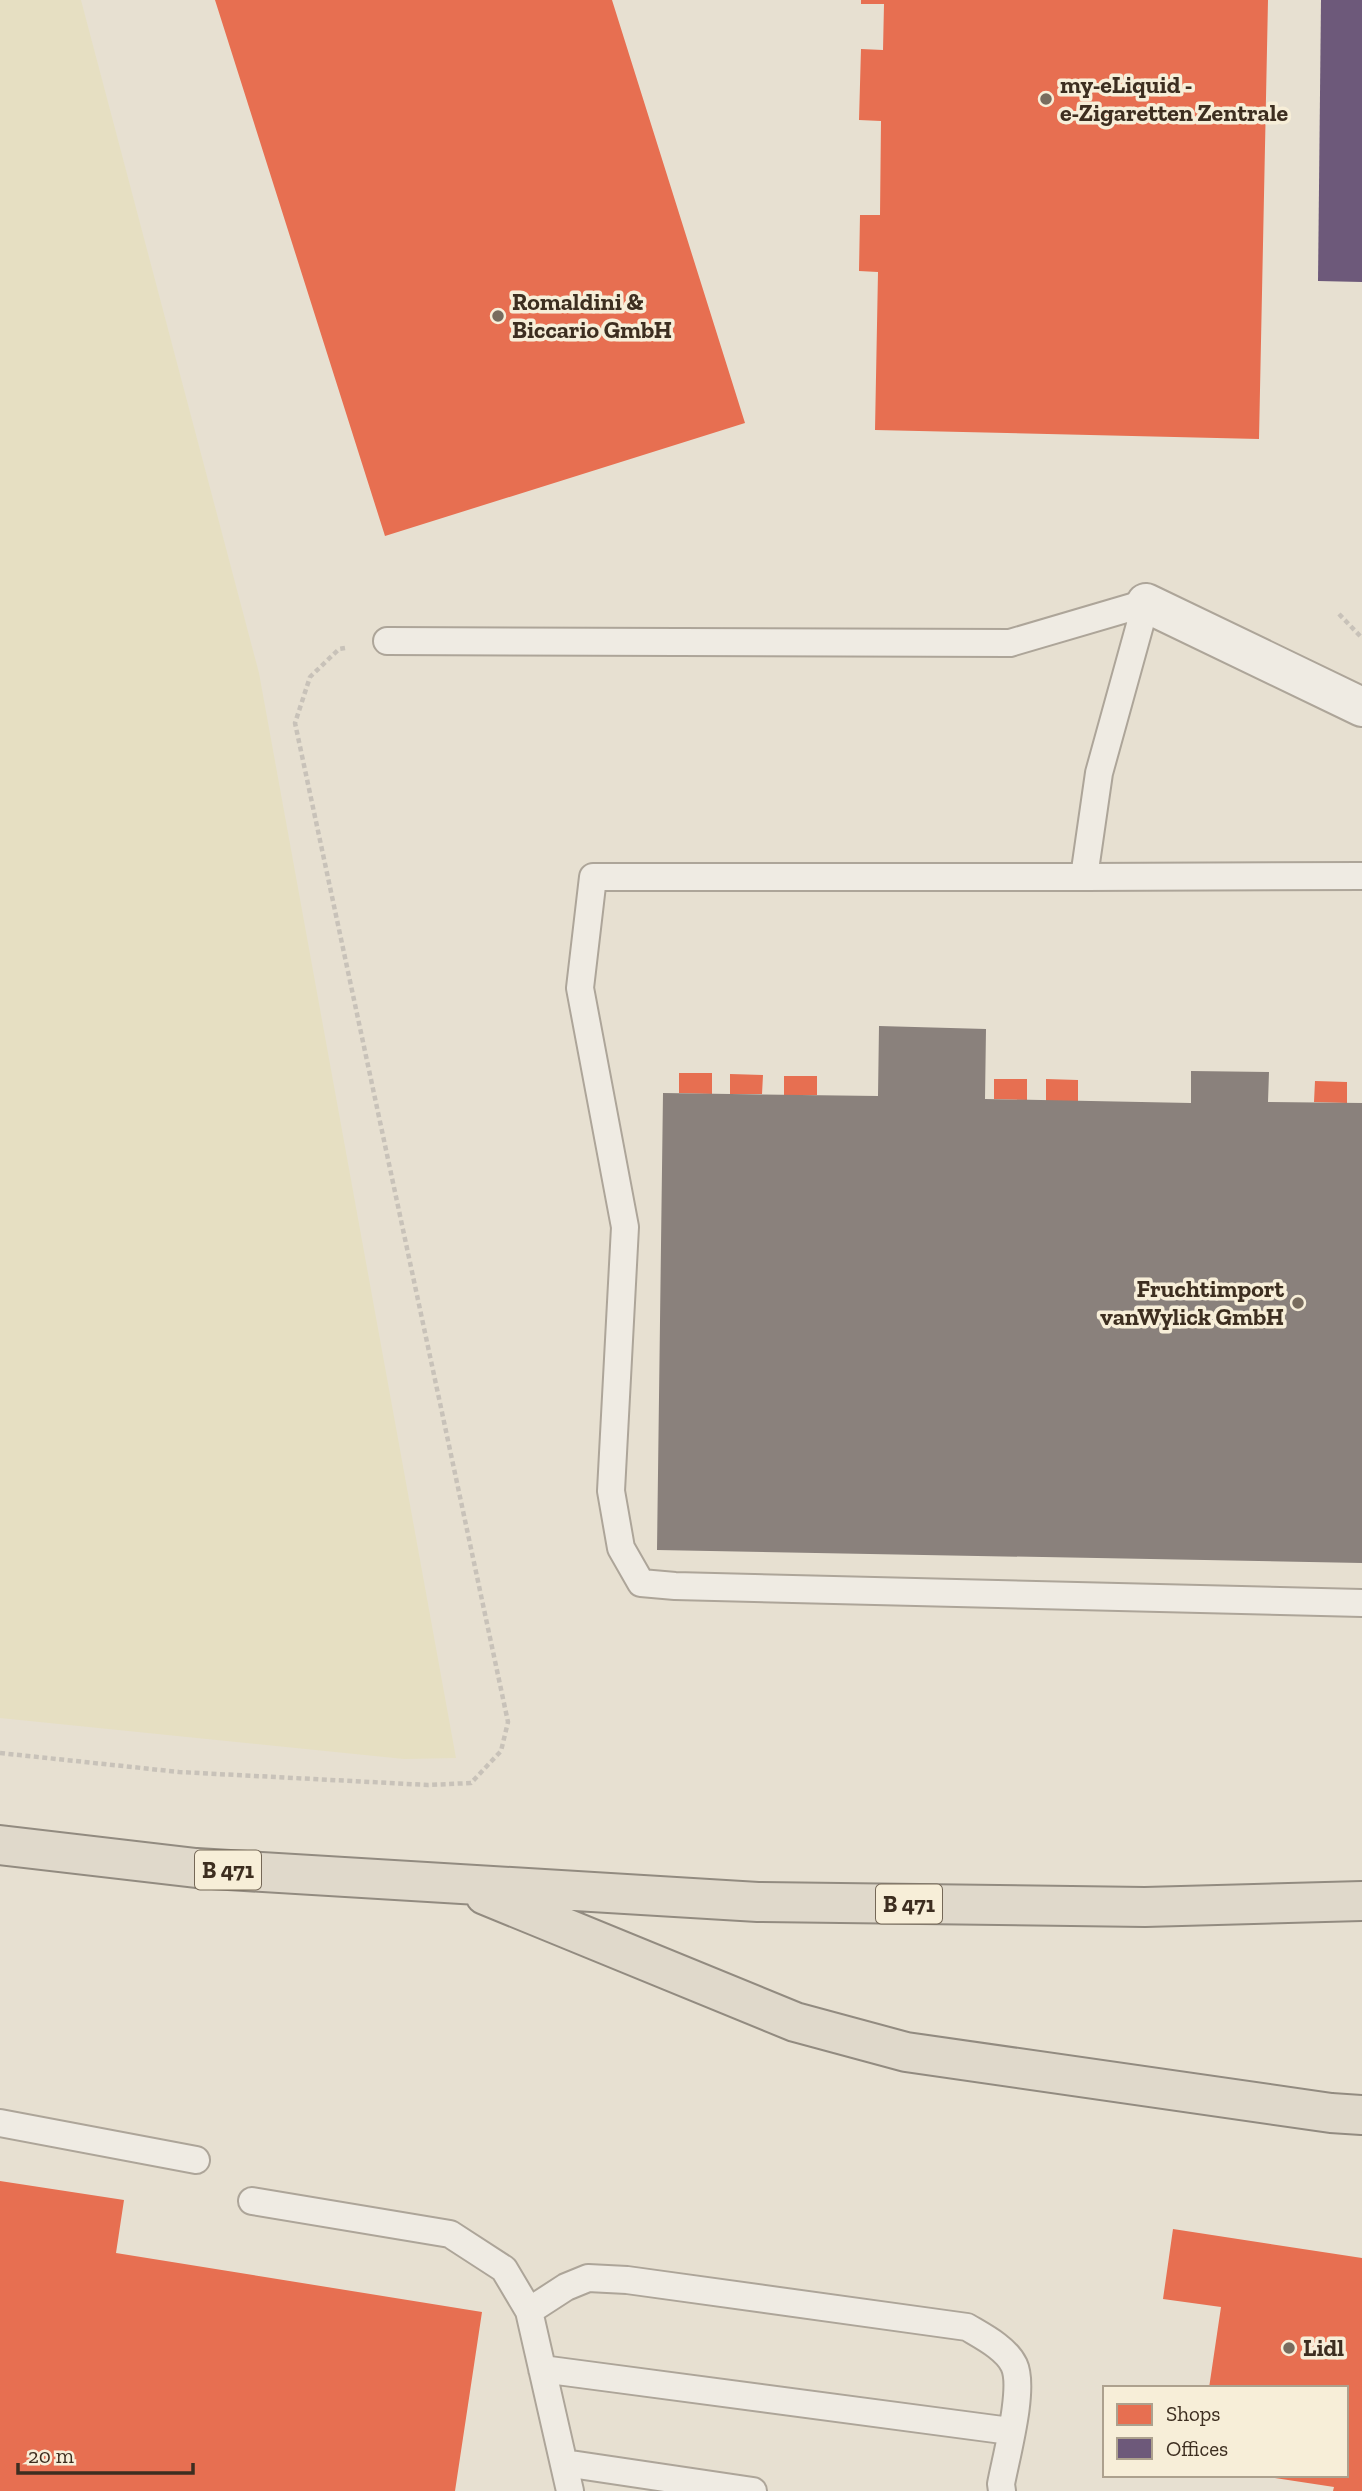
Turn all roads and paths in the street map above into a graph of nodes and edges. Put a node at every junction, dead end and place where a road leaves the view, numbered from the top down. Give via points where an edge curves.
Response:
1 (1146, 603) junction
2 (1339, 614) dead end
3 (1362, 638) edge
4 (387, 641) joint
5 (1362, 707) edge
6 (1362, 876) edge
7 (1084, 877) junction
8 (1362, 1603) edge
9 (0, 1753) edge
10 (0, 1845) edge
11 (457, 1884) junction
12 (1362, 1901) edge
13 (1362, 2115) edge
14 (0, 2123) edge
15 (196, 2160) dead end
16 (252, 2201) dead end
17 (529, 2311) junction
18 (542, 2369) junction
19 (1010, 2431) junction
20 (564, 2463) junction
21 (570, 2491) edge
22 (752, 2491) edge
23 (1002, 2491) edge

1 - 4 lane via 1010,643
1 - 5 street
1 - 7 lane via 1099,773
2 - 3 path
4 - 9 path via 339,649 310,677 295,723 508,1722 501,1751 471,1783 428,1785 179,1772
6 - 7 lane
7 - 8 lane via 593,877 580,988 625,1227 611,1491 621,1548 642,1583 675,1586
10 - 11 highway, B 471 via 197,1868
11 - 12 highway, B 471 via 758,1902 1145,1907
11 - 13 highway via 795,2022 906,2052
14 - 15 lane
16 - 17 lane via 450,2234 504,2269
17 - 18 lane
17 - 19 lane via 588,2278 640,2281 967,2327 1013,2363 1019,2383
18 - 19 lane
18 - 20 lane
19 - 23 lane
20 - 21 lane
20 - 22 lane

